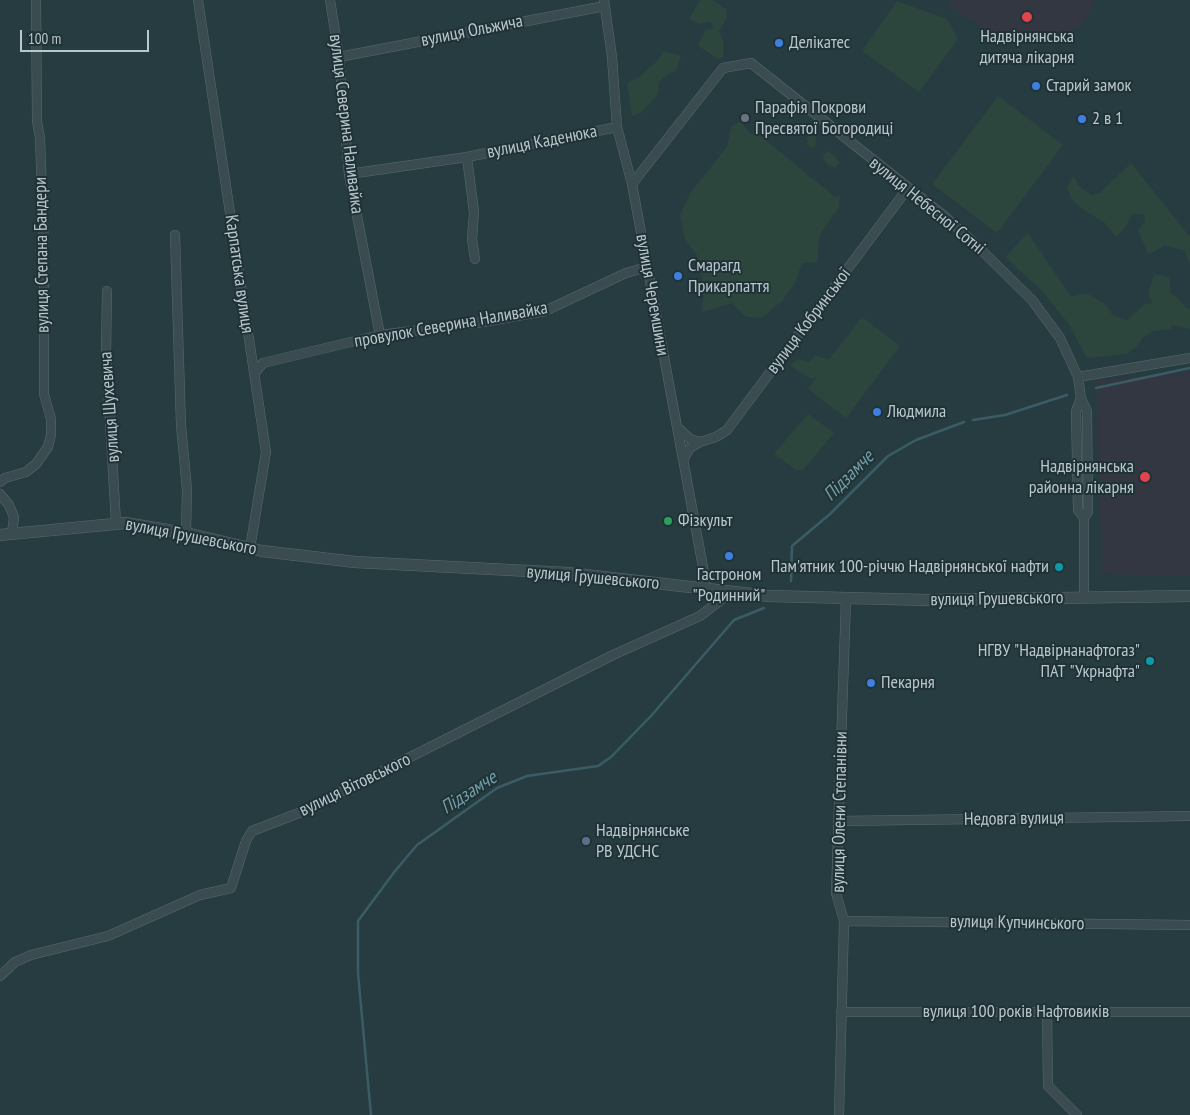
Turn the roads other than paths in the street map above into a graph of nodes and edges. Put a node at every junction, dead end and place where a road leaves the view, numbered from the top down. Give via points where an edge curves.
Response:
1 (36, 0) edge
2 (198, 0) edge
3 (330, 0) edge
4 (604, 3) edge
5 (338, 57) junction
6 (617, 127) junction
7 (467, 157) junction
8 (349, 174) junction
9 (632, 184) junction
10 (908, 188) junction
11 (175, 235) dead end
12 (476, 258) dead end
13 (647, 267) junction
14 (108, 291) dead end
15 (380, 335) junction
16 (1190, 358) edge
17 (254, 374) junction
18 (1078, 377) junction
19 (677, 427) junction
20 (700, 442) junction
21 (682, 460) junction
22 (0, 482) edge
23 (0, 494) edge
24 (116, 523) junction
25 (12, 533) junction
26 (186, 533) junction
27 (0, 535) edge
28 (250, 548) junction
29 (704, 589) junction
30 (731, 592) junction
31 (1190, 596) edge
32 (1084, 598) junction
33 (846, 599) junction
34 (1190, 816) edge
35 (839, 821) junction
36 (844, 921) junction
37 (1190, 925) edge
38 (0, 976) edge
39 (842, 1012) junction
40 (1047, 1012) junction
41 (1190, 1012) edge
42 (839, 1115) edge
43 (1077, 1115) edge

1 - 22 street, вулиця Степана Бандери via 37,121 44,243 44,388 51,435 48,447 36,464 26,472
2 - 17 street, Карпатська вулиця
3 - 5 street, вулиця Северина Наливайка
4 - 5 street, вулиця Ольжича
4 - 6 street, вулиця Черемшини
5 - 8 street, вулиця Северина Наливайка
6 - 7 street, вулиця Каденюка
6 - 9 street, вулиця Черемшини
7 - 8 street, вулиця Каденюка
7 - 12 street, вулиця Каденюка
8 - 15 street, вулиця Северина Наливайка
9 - 10 street, вулиця Небесної Сотні via 723,68 751,63
9 - 13 street, вулиця Черемшини
10 - 18 street, вулиця Небесної Сотні via 972,241 1026,294 1060,338
10 - 20 street, вулиця Кобринської via 727,430
11 - 26 street via 181,425 187,490
13 - 15 street, провулок Северина Наливайка via 626,273 545,311
13 - 19 street, вулиця Черемшини
14 - 24 street, вулиця Шухевича via 106,353
15 - 17 street, провулок Северина Наливайка via 263,363
16 - 18 street
17 - 28 street, Карпатська вулиця via 266,452
18 - 32 street, вулиця Небесної Сотні via 1087,411 1088,512 1084,518
19 - 20 street
19 - 21 street, вулиця Черемшини
20 - 21 street, вулиця Кобринської via 690,448
21 - 29 street, вулиця Черемшини via 705,578
23 - 25 street via 14,517
24 - 25 street, вулиця Грушевського
24 - 26 street, вулиця Грушевського
25 - 27 street, вулиця Грушевського
26 - 28 street, вулиця Грушевського
28 - 29 street, вулиця Грушевського via 355,562 568,573
29 - 30 street, вулиця Грушевського
30 - 33 street, вулиця Грушевського
30 - 38 street, вулиця Вітовського via 700,616 613,654 299,813 252,831 232,888 200,895 108,936 15,962
31 - 32 street, вулиця Грушевського
32 - 33 street, вулиця Грушевського
33 - 35 street, вулиця Олени Степанівни
34 - 35 street, Недовга вулиця
35 - 36 street, вулиця Олени Степанівни via 836,893
36 - 37 street, вулиця Купчинського
36 - 39 street, вулиця Олени Степанівни
39 - 40 street, вулиця 100 років Нафтовиків
39 - 42 street, вулиця Олени Степанівни
40 - 41 street, вулиця 100 років Нафтовиків
40 - 43 street via 1048,1086

